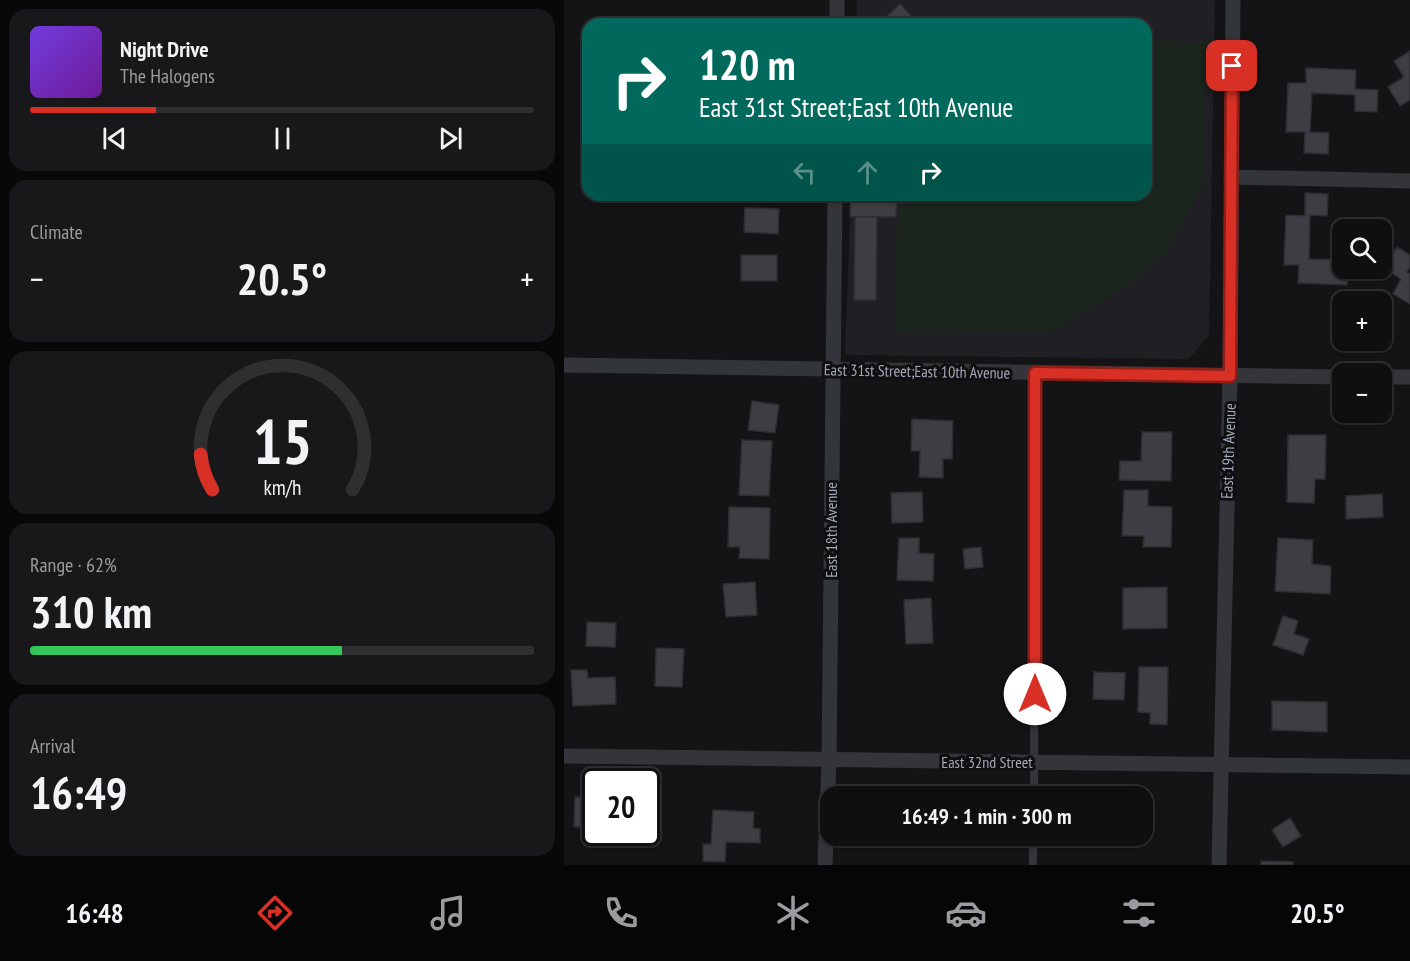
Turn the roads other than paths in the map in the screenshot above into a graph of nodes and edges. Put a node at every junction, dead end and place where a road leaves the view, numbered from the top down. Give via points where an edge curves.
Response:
1 (837, 0) edge
2 (1233, 0) edge
3 (837, 18) edge
4 (1231, 177) junction
5 (1410, 181) edge
6 (835, 201) edge
7 (564, 365) edge
8 (832, 370) junction
9 (1035, 373) junction
10 (1230, 376) junction
11 (1332, 377) edge
12 (1392, 377) edge
13 (1410, 377) edge
14 (564, 756) edge
15 (829, 761) junction
16 (1035, 762) junction
17 (1220, 764) junction
18 (1410, 768) edge
19 (1034, 786) edge
20 (1033, 846) edge
21 (825, 865) edge
22 (1033, 865) edge
23 (1219, 865) edge

1 - 3 street
2 - 4 street, East 19th Avenue
4 - 5 street
4 - 10 street, East 19th Avenue
6 - 8 street, East 18th Avenue
7 - 8 street, East 31st Street;East 10th Avenue
8 - 9 street, East 31st Street;East 10th Avenue
8 - 15 street, East 18th Avenue
9 - 10 street, East 31st Street;East 10th Avenue
9 - 16 lane
10 - 11 street, East 31st Street;East 10th Avenue
10 - 17 street, East 19th Avenue
12 - 13 street
14 - 15 street, East 32nd Street
15 - 16 street, East 32nd Street
15 - 21 street, East 18th Avenue
16 - 17 street, East 32nd Street
16 - 19 lane
17 - 18 street, East 32nd Street
17 - 23 street, East 19th Avenue
20 - 22 lane

